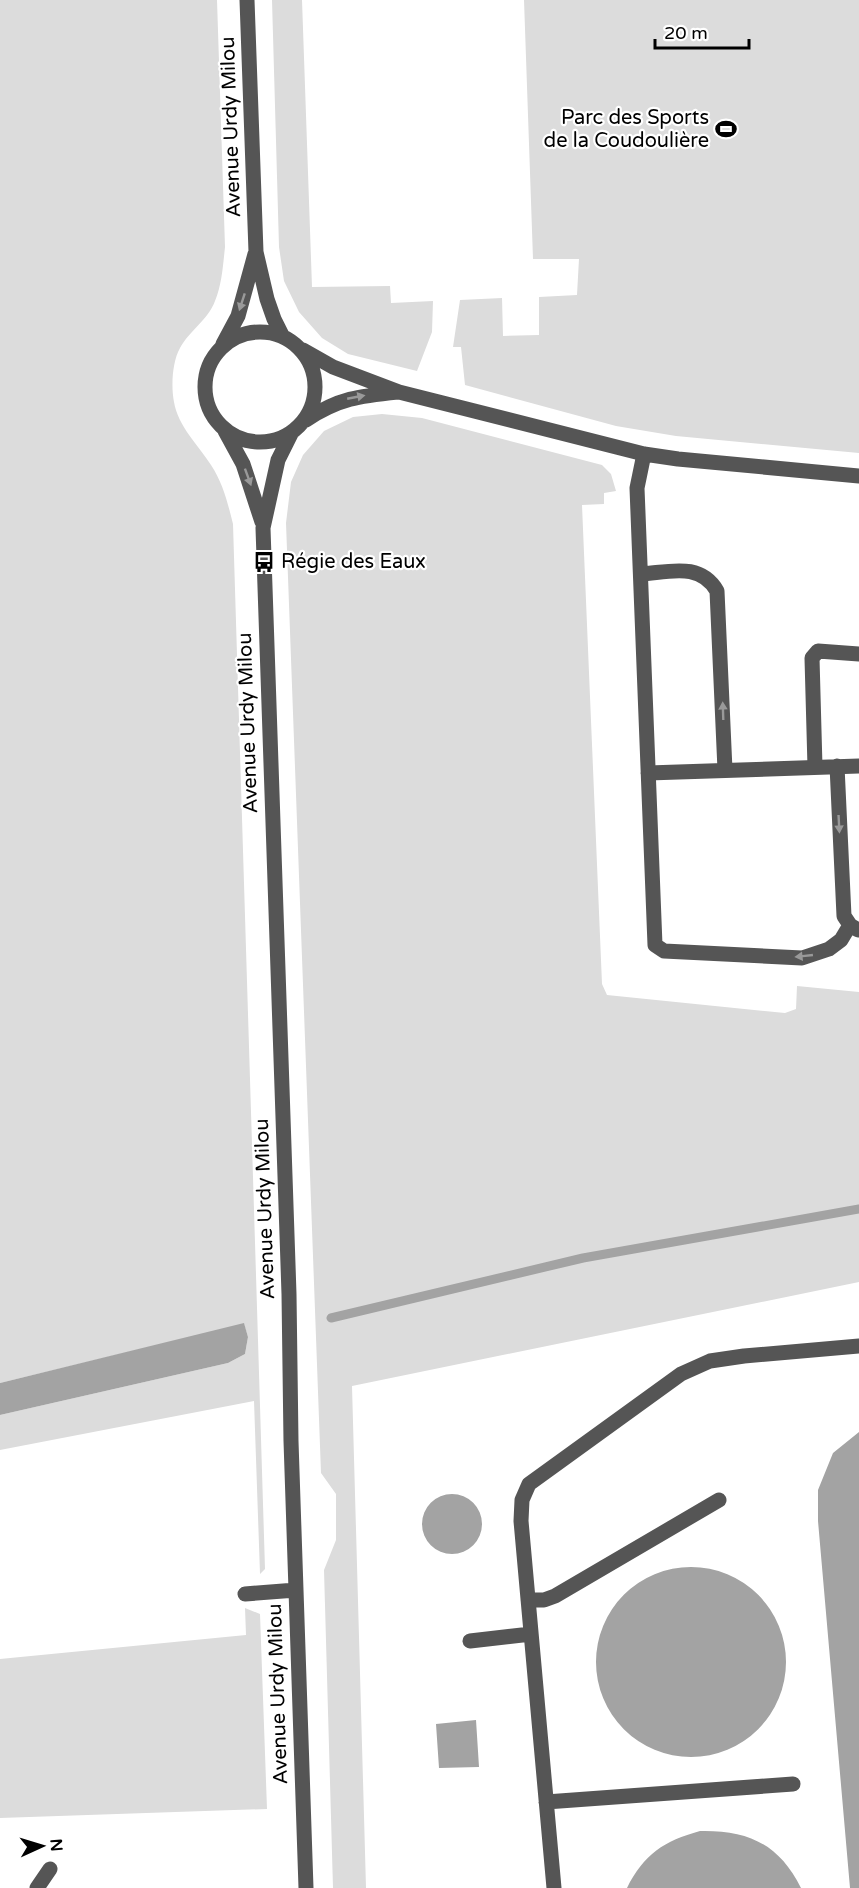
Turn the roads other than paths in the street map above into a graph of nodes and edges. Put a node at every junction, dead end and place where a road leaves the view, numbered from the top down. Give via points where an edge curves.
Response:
1 (247, 0) edge
2 (256, 252) junction
3 (284, 337) junction
4 (297, 346) junction
5 (220, 349) junction
6 (399, 392) junction
7 (303, 422) junction
8 (225, 430) junction
9 (291, 434) junction
10 (644, 454) junction
11 (859, 476) edge
12 (263, 528) junction
13 (640, 574) junction
14 (859, 654) edge
15 (837, 766) junction
16 (859, 766) edge
17 (815, 767) junction
18 (725, 770) junction
19 (648, 773) junction
20 (855, 928) edge
21 (859, 1346) edge
22 (719, 1500) dead end
23 (296, 1590) junction
24 (245, 1594) dead end
25 (528, 1600) junction
26 (531, 1634) junction
27 (470, 1641) dead end
28 (793, 1784) dead end
29 (546, 1802) junction
30 (50, 1869) dead end
31 (37, 1888) edge
32 (306, 1888) edge
33 (554, 1888) edge

1 - 2 street, Avenue Urdy Milou
2 - 3 street, Avenue Urdy Milou via 267,299
2 -> 5 street, Avenue Urdy Milou via 237,316
3 - 4 street
3 - 5 street via 252,333 234,338
4 - 6 street via 333,367
4 - 7 street via 314,374 312,407
5 - 8 street via 205,382 206,400 213,417
7 -> 6 street via 344,399
6 - 10 street
7 - 9 street
8 - 9 street via 240,440 258,443
8 -> 12 street, Avenue Urdy Milou via 243,464
9 - 12 street, Avenue Urdy Milou via 278,460
10 - 11 street
10 - 13 street via 637,488
12 - 23 street, Avenue Urdy Milou
18 -> 13 street via 717,591 712,582 697,572
13 - 19 street
14 - 17 street via 818,651 812,658
15 - 16 street
15 - 17 street
15 -> 20 street via 844,916
17 - 18 street
18 - 19 street
20 -> 19 street via 830,949 802,957 658,949
21 - 25 street via 710,1361 681,1374 529,1484 522,1500 520,1521
22 - 25 street via 555,1596
23 - 24 street
23 - 32 street, Avenue Urdy Milou
25 - 26 street
26 - 27 street
26 - 29 street
28 - 29 street
29 - 33 street
30 - 31 street

